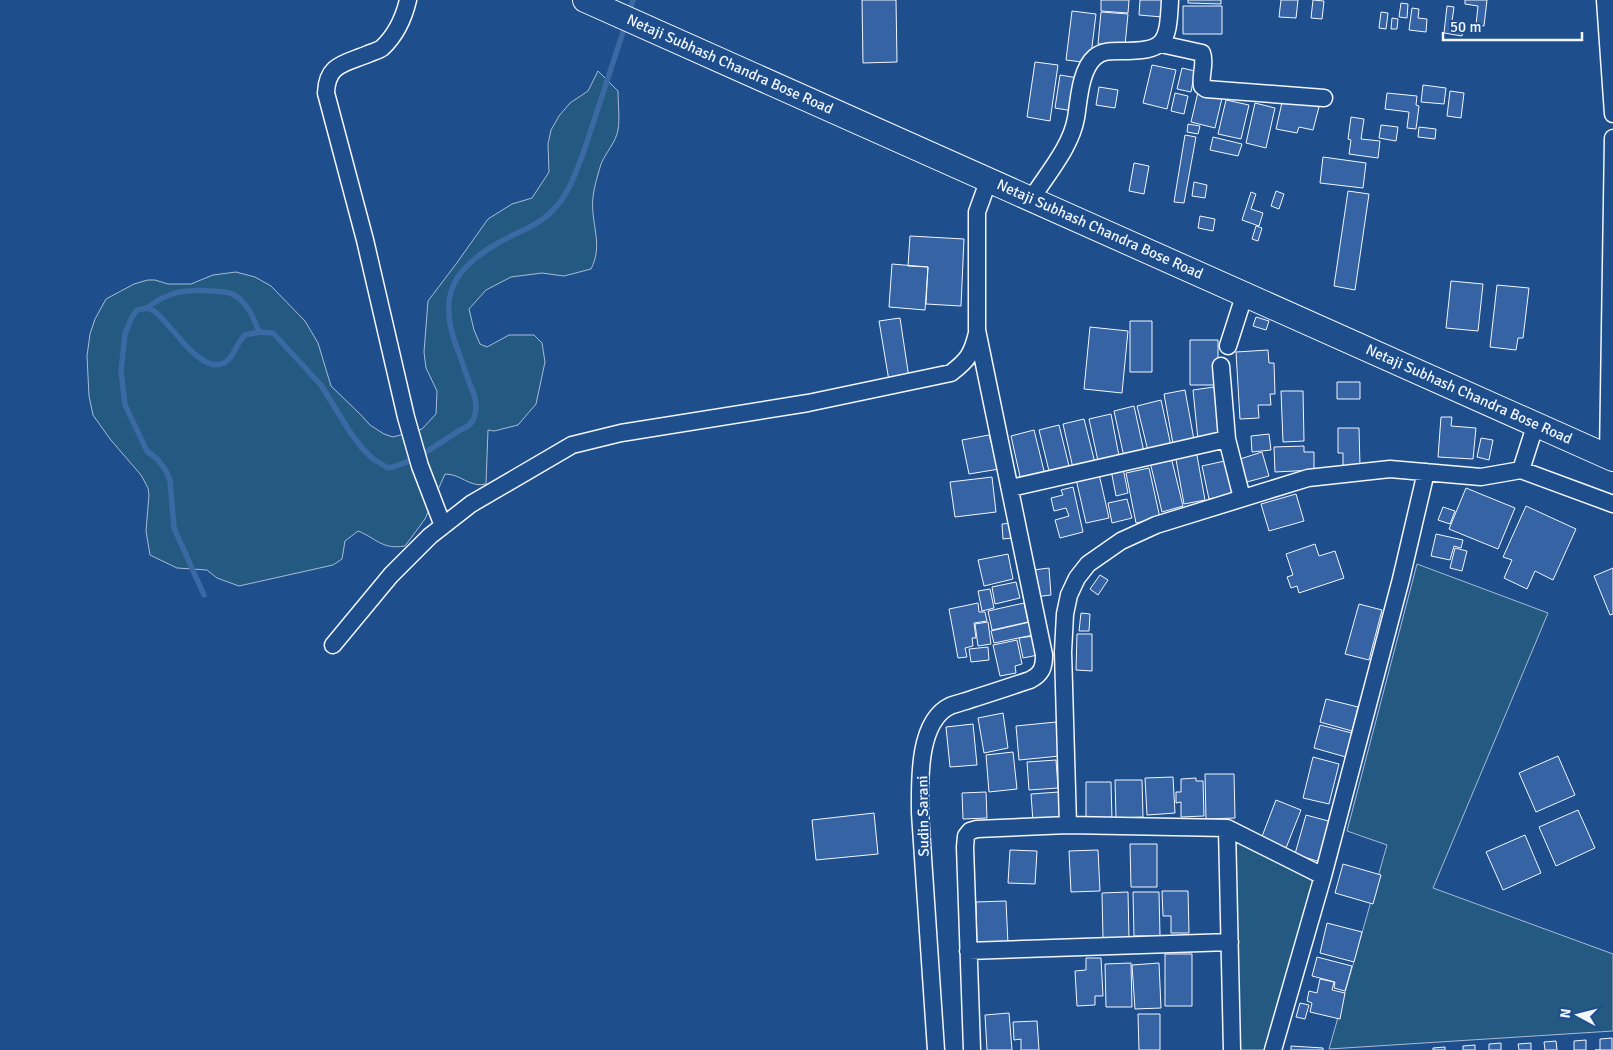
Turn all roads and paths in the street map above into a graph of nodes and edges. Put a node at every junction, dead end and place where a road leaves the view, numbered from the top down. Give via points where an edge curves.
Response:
1 (408, 0) edge
2 (1170, 0) edge
3 (1605, 0) edge
4 (595, 4) edge
5 (1161, 44) junction
6 (1324, 98) dead end
7 (1613, 114) edge
8 (1613, 138) edge
9 (989, 179) junction
10 (1032, 198) junction
11 (1244, 293) junction
12 (977, 330) junction
13 (1228, 346) dead end
14 (1221, 366) dead end
15 (985, 367) junction
16 (950, 373) junction
17 (1536, 423) junction
18 (1227, 439) junction
19 (1610, 458) edge
20 (1520, 470) junction
21 (1426, 472) junction
22 (1011, 488) junction
23 (1242, 498) junction
24 (1613, 504) edge
25 (443, 526) junction
26 (332, 645) dead end
27 (1068, 825) junction
28 (1227, 828) junction
29 (1323, 876) junction
30 (1230, 942) junction
31 (968, 951) junction
32 (936, 1050) edge
33 (972, 1050) edge
34 (1232, 1050) edge
35 (1273, 1050) edge

1 - 25 street via 390,38 380,49 337,67 327,78 326,93 414,444
2 - 5 street via 1170,17
3 - 7 street
4 - 9 street, Netaji Subhash Chandra Bose Road
5 - 6 street via 1202,53 1201,79 1206,89
5 - 10 street via 1140,51 1106,50 1094,58 1083,76 1072,135
8 - 19 street
9 - 10 street, Netaji Subhash Chandra Bose Road
9 - 12 street via 977,212
10 - 11 street, Netaji Subhash Chandra Bose Road
11 - 13 street
11 - 17 street, Netaji Subhash Chandra Bose Road
12 - 15 street
12 - 16 street via 974,348 964,363
14 - 18 street
15 - 16 street
15 - 22 street
16 - 25 street via 808,403 572,444 470,504
17 - 19 street, Netaji Subhash Chandra Bose Road
17 - 20 street
18 - 22 street
18 - 23 street
20 - 21 street via 1481,476
20 - 24 street
21 - 23 street via 1390,469 1308,478
21 - 29 street
22 - 32 street, Sudin Sarani via 1044,655 1042,669 1035,677 948,707 936,719 922,755 920,813
23 - 27 street via 1156,525 1121,541 1088,564 1077,578 1065,614 1063,652
25 - 26 street via 391,575
27 - 28 street
27 - 31 street via 977,830 966,836
28 - 29 street
28 - 30 street
29 - 35 street
30 - 31 street
30 - 34 street
31 - 33 street

